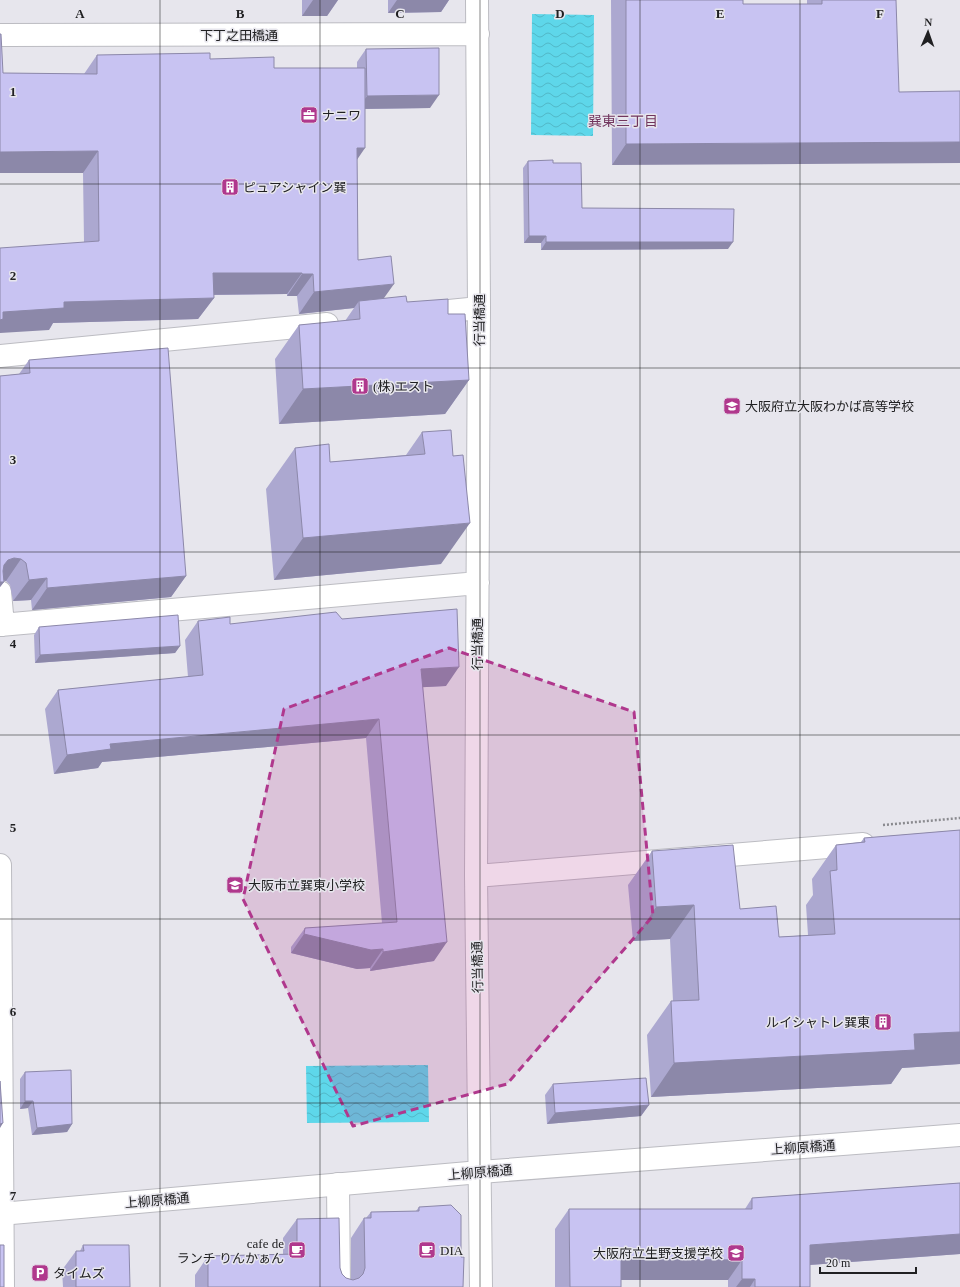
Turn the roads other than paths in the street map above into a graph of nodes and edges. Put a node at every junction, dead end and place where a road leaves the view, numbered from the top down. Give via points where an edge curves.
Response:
1 (477, 0) edge
2 (478, 34) junction
3 (0, 35) edge
4 (479, 308) junction
5 (400, 316) edge
6 (346, 322) edge
7 (0, 356) edge
8 (478, 583) junction
9 (0, 592) edge
10 (2, 625) edge
11 (881, 843) edge
12 (0, 865) edge
13 (476, 876) junction
14 (960, 1135) edge
15 (480, 1172) junction
16 (338, 1184) junction
17 (1, 1214) edge
18 (3, 1287) edge
19 (339, 1287) edge
20 (481, 1287) edge

1 - 2 street, 行当橋通
2 - 3 street, 下丁之田橋通
2 - 4 street, 行当橋通
4 - 5 street
4 - 8 street, 行当橋通
6 - 7 street
8 - 10 street
8 - 13 street, 行当橋通
9 - 10 street
11 - 13 street
12 - 17 street
13 - 15 street, 行当橋通
14 - 15 street, 上柳原橋通
15 - 16 street, 上柳原橋通
15 - 20 street, 行当橋通
16 - 17 street, 上柳原橋通
16 - 19 street
17 - 18 street

